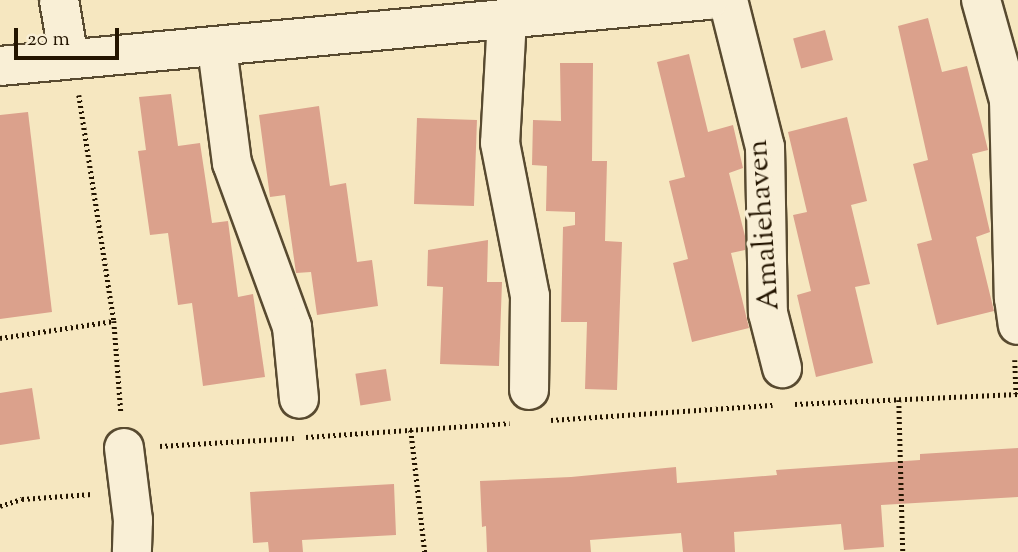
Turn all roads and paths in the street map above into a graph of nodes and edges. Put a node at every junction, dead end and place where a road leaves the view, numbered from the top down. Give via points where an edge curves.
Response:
1 (59, 0) edge
2 (708, 0) edge
3 (727, 0) edge
4 (981, 0) edge
5 (409, 15) edge
6 (507, 19) junction
7 (218, 47) junction
8 (69, 59) junction
9 (0, 66) edge
10 (114, 321) junction
11 (1018, 325) edge
12 (0, 338) edge
13 (1018, 354) edge
14 (781, 386) joint
15 (1017, 394) edge
16 (299, 399) dead end
17 (899, 400) junction
18 (793, 404) dead end
19 (530, 411) junction
20 (411, 430) junction
21 (124, 448) junction
22 (129, 492) junction
23 (0, 506) edge
24 (132, 552) edge
25 (425, 552) edge
26 (904, 552) edge

1 - 8 street
2 - 6 street
3 - 14 street, Amaliehaven via 765,147 768,313
4 - 11 street via 1009,100
5 - 6 street
5 - 7 street
6 - 19 street via 500,143 530,296
7 - 8 street
7 - 16 street via 232,163 292,327
8 - 9 street
8 - 10 path via 77,79
10 - 12 path
10 - 21 path
13 - 15 path via 1014,358
14 - 19 path
15 - 17 path
17 - 18 path
17 - 26 path
19 - 20 path
20 - 21 path
20 - 25 path
21 - 22 street
22 - 23 path via 22,499
22 - 24 street

